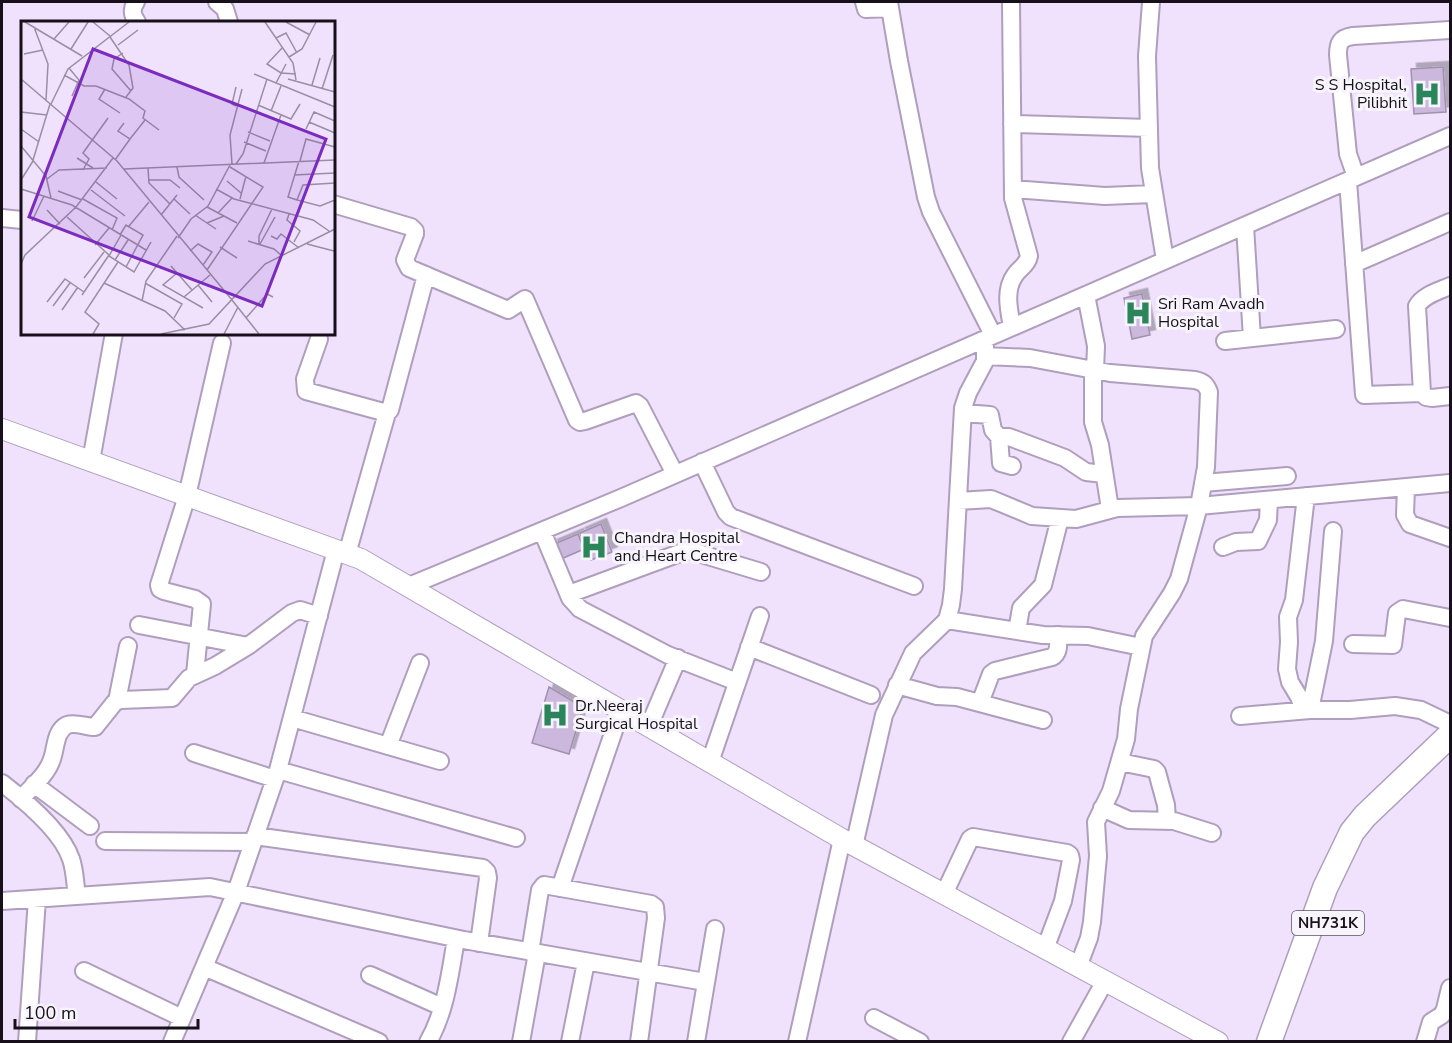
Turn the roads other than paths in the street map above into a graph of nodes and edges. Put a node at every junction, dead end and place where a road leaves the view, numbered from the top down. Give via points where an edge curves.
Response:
1 (136, 2) edge
2 (217, 2) edge
3 (864, 2) edge
4 (1011, 2) edge
5 (1151, 2) edge
6 (890, 5) edge
7 (136, 21) edge
8 (230, 21) edge
9 (1450, 30) edge
10 (1012, 124) junction
11 (1149, 128) junction
12 (1450, 136) edge
13 (1352, 179) junction
14 (1013, 189) junction
15 (1153, 194) junction
16 (334, 204) edge
17 (2, 218) edge
18 (21, 220) edge
19 (1450, 222) edge
20 (1245, 226) junction
21 (1165, 260) junction
22 (1353, 264) junction
23 (426, 275) junction
24 (1450, 286) edge
25 (1086, 295) junction
26 (1012, 327) junction
27 (1336, 329) dead end
28 (114, 334) edge
29 (1252, 338) junction
30 (319, 339) dead end
31 (1225, 340) dead end
32 (222, 342) dead end
33 (988, 343) junction
34 (1094, 370) junction
35 (1422, 393) junction
36 (1450, 396) edge
37 (387, 412) junction
38 (963, 413) junction
39 (5, 431) edge
40 (999, 437) junction
41 (91, 462) junction
42 (702, 462) junction
43 (1012, 466) dead end
44 (675, 474) junction
45 (1104, 474) junction
46 (1287, 476) dead end
47 (1203, 483) junction
48 (1450, 483) edge
49 (1406, 487) junction
50 (187, 496) junction
51 (1306, 496) junction
52 (1269, 500) junction
53 (958, 501) junction
54 (1199, 506) junction
55 (1110, 509) junction
56 (1060, 518) junction
57 (542, 531) junction
58 (1333, 531) dead end
59 (1450, 538) edge
60 (1223, 547) dead end
61 (342, 552) junction
62 (761, 572) dead end
63 (409, 586) junction
64 (914, 586) dead end
65 (569, 594) junction
66 (319, 616) junction
67 (759, 616) dead end
68 (1450, 618) edge
69 (946, 620) junction
70 (139, 625) dead end
71 (1017, 631) junction
72 (1058, 635) junction
73 (199, 636) junction
74 (1353, 644) dead end
75 (128, 646) dead end
76 (248, 646) junction
77 (749, 646) junction
78 (1141, 647) junction
79 (678, 658) junction
80 (420, 663) dead end
81 (195, 674) junction
82 (737, 682) junction
83 (897, 685) junction
84 (871, 695) dead end
85 (117, 701) junction
86 (980, 704) junction
87 (621, 710) junction
88 (1307, 710) junction
89 (1240, 716) dead end
90 (292, 717) junction
91 (1043, 720) dead end
92 (1450, 724) edge
93 (649, 726) junction
94 (1450, 735) edge
95 (388, 746) junction
96 (194, 753) dead end
97 (440, 761) dead end
98 (710, 762) junction
99 (1120, 762) junction
100 (276, 775) junction
101 (34, 784) junction
102 (12, 791) edge
103 (1376, 807) junction
104 (1102, 808) junction
105 (1167, 820) junction
106 (90, 826) dead end
107 (1212, 832) dead end
108 (516, 838) dead end
109 (254, 839) junction
110 (105, 842) dead end
111 (848, 842) junction
112 (560, 888) junction
113 (236, 892) junction
114 (944, 894) junction
115 (77, 896) junction
116 (37, 898) junction
117 (2, 901) edge
118 (715, 928) dead end
119 (456, 939) junction
120 (479, 943) junction
121 (1045, 949) junction
122 (533, 952) junction
123 (586, 962) junction
124 (204, 967) junction
125 (1078, 967) junction
126 (84, 971) dead end
127 (649, 973) junction
128 (370, 975) dead end
129 (1105, 981) junction
130 (705, 982) junction
131 (1450, 988) edge
132 (442, 1007) junction
133 (182, 1018) junction
134 (874, 1018) dead end
135 (27, 1041) edge
136 (172, 1041) edge
137 (379, 1041) edge
138 (428, 1041) edge
139 (521, 1041) edge
140 (570, 1041) edge
141 (639, 1041) edge
142 (696, 1041) edge
143 (796, 1041) edge
144 (920, 1041) edge
145 (1071, 1041) edge
146 (1218, 1041) edge
147 (1269, 1041) edge
148 (1285, 1041) edge
149 (1425, 1041) edge

1 - 7 street via 132,14
2 - 8 street
3 - 6 street via 866,9
4 - 10 street
5 - 11 street via 1147,56
6 - 33 street via 926,197
9 - 13 street via 1353,36 1340,41 1338,56
10 - 11 street
10 - 14 street
11 - 15 street
12 - 13 street
13 - 20 street
13 - 22 street
14 - 15 street via 1105,196
14 - 26 street via 1029,256 1010,283
15 - 21 street
16 - 23 street via 411,227 415,234 405,260 409,268
17 - 18 street
19 - 22 street
20 - 21 street
20 - 29 street
21 - 25 street
22 - 35 street via 1364,395
23 - 37 street
23 - 44 street via 508,310 525,299 577,420 585,421 636,403
24 - 35 street via 1420,300 1417,306
25 - 26 street
25 - 34 street via 1096,346
26 - 33 street
27 - 29 street
28 - 41 street
29 - 31 street
30 - 37 street via 305,379 306,391
32 - 50 street
33 - 34 street via 1030,358
33 - 38 street via 983,365 964,401
33 - 42 street
34 - 45 street via 1093,422
34 - 47 street via 1195,380 1206,385 1209,392
35 - 36 street via 1432,398
37 - 61 street
38 - 40 street via 990,415
38 - 53 street
39 - 41 main road
40 - 43 street via 1001,463
40 - 45 street via 1009,437 1065,458 1086,472
41 - 50 main road
42 - 44 street
42 - 64 street via 731,517
44 - 57 street
45 - 55 street
46 - 47 street
47 - 54 street
48 - 49 street
49 - 51 street
49 - 59 street via 1405,515 1410,524
50 - 61 main road
50 - 73 street via 159,585 164,591 200,601
51 - 52 street
51 - 88 street via 1294,600 1287,627 1288,677
52 - 54 street
52 - 60 street via 1268,520 1260,539
53 - 56 street via 991,499 1032,516
53 - 69 street via 953,589
54 - 55 street
54 - 78 street via 1179,579 1147,630
55 - 56 street via 1084,517
56 - 71 street via 1043,585 1021,608
57 - 63 street
57 - 65 street
58 - 88 street via 1324,641
61 - 63 main road
61 - 66 street
62 - 65 street via 688,550
63 - 87 main road
65 - 79 street via 580,609
66 - 76 street via 296,610
66 - 90 street
67 - 77 street
68 - 74 street via 1403,609 1397,614 1393,645
69 - 71 street
69 - 83 street via 913,653
70 - 73 street
71 - 72 street
72 - 78 street via 1078,634
72 - 86 street via 1056,655 991,674
73 - 76 street
73 - 81 street
75 - 85 street
76 - 81 street
77 - 82 street
77 - 84 street
78 - 99 street
79 - 82 street
79 - 93 street
80 - 95 street
81 - 85 street via 184,681 172,698
82 - 98 street
83 - 86 street
83 - 111 street via 881,726
85 - 101 street via 95,727 65,727 46,772
86 - 91 street
87 - 93 main road
87 - 112 street
88 - 89 street
88 - 92 street via 1395,706 1412,708
90 - 95 street
90 - 100 street
93 - 98 main road
94 - 103 highway, NH731K
95 - 97 street
96 - 100 street
98 - 111 main road
99 - 104 street
99 - 105 street via 1157,772
100 - 108 street
100 - 109 street
101 - 102 street
101 - 106 street
102 - 115 street via 54,831 65,847 71,858
103 - 147 highway, NH731K via 1352,832 1325,888
103 - 148 highway, NH731K via 1374,821 1339,891
104 - 105 street via 1129,820
104 - 125 street via 1096,822 1098,856 1092,922
105 - 107 street
109 - 110 street
109 - 113 street
109 - 120 street via 483,868 488,878
111 - 114 main road
111 - 143 street
112 - 122 street via 544,885 540,890
112 - 127 street via 655,907
113 - 115 street via 210,887
113 - 119 street
113 - 124 street
114 - 121 main road
114 - 121 street via 973,837 1067,853 1071,860 1063,901
115 - 116 street
116 - 117 street
116 - 135 street
118 - 130 street
119 - 120 street
119 - 132 street
120 - 122 street
121 - 125 main road
122 - 123 street
122 - 139 street
123 - 127 street
123 - 140 street
124 - 133 street
124 - 137 street
125 - 129 main road
126 - 133 street
127 - 130 street
127 - 141 street
128 - 132 street
129 - 145 street
129 - 146 main road
130 - 142 street
131 - 149 street via 1445,1010 1431,1022
132 - 138 street
133 - 136 street
134 - 144 street

